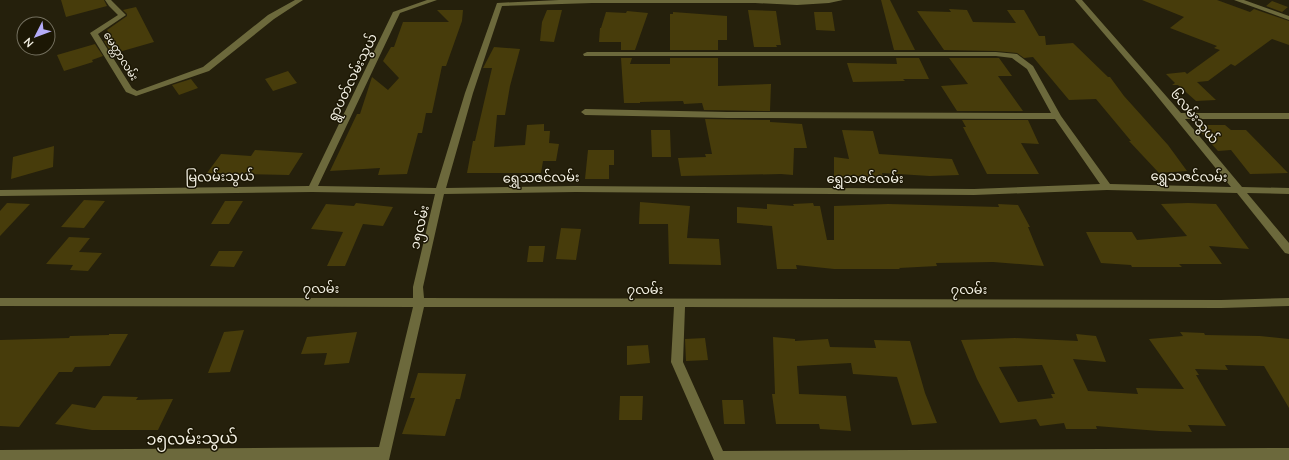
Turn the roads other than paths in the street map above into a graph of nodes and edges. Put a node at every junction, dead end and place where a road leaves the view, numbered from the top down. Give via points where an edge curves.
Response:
1 (108, 0) edge
2 (300, 0) edge
3 (434, 0) edge
4 (755, 0) edge
5 (840, 0) edge
6 (1078, 0) edge
7 (1237, 0) edge
8 (497, 2) edge
9 (1289, 18) edge
10 (587, 54) dead end
11 (585, 112) dead end
12 (1057, 116) junction
13 (1178, 116) junction
14 (1289, 116) edge
15 (1107, 188) junction
16 (312, 189) junction
17 (440, 191) junction
18 (1240, 191) junction
19 (1289, 191) edge
20 (0, 192) edge
21 (1289, 250) edge
22 (0, 302) edge
23 (1289, 302) edge
24 (419, 303) junction
25 (680, 303) junction
26 (1289, 454) edge
27 (0, 456) edge
28 (383, 456) edge
29 (721, 459) edge

1 - 2 street, မေတ္တာလမ်း via 122,15 94,33 129,90 136,94 206,69 271,17
3 - 16 street, ရွာပတ်လမ်းသွယ် via 397,12
4 - 5 street via 824,3
4 - 8 street
6 - 13 street, ၆လမ်းသွယ်
7 - 9 street
8 - 17 street, ၁၅လမ်း
10 - 12 street via 1014,56 1030,68
11 - 12 street
12 - 15 street
13 - 14 street
13 - 18 street, ၆လမ်းသွယ်
15 - 17 street, ရွှေသဇင်လမ်း via 974,192 576,189
15 - 18 street, ရွှေသဇင်လမ်း
16 - 17 street, မြလမ်းသွယ်
16 - 20 street, မြလမ်းသွယ်
17 - 24 street, ၁၅လမ်း via 418,287
18 - 19 street, ရွှေသဇင်လမ်း
18 - 21 street, ၆လမ်းသွယ်
22 - 24 street, ၇လမ်း
23 - 25 street, ၇လမ်း
24 - 25 street, ၇လမ်း
24 - 28 street, ၁၅လမ်း
25 - 29 street via 676,362
26 - 29 street
27 - 28 street, ၁၅လမ်းသွယ်

